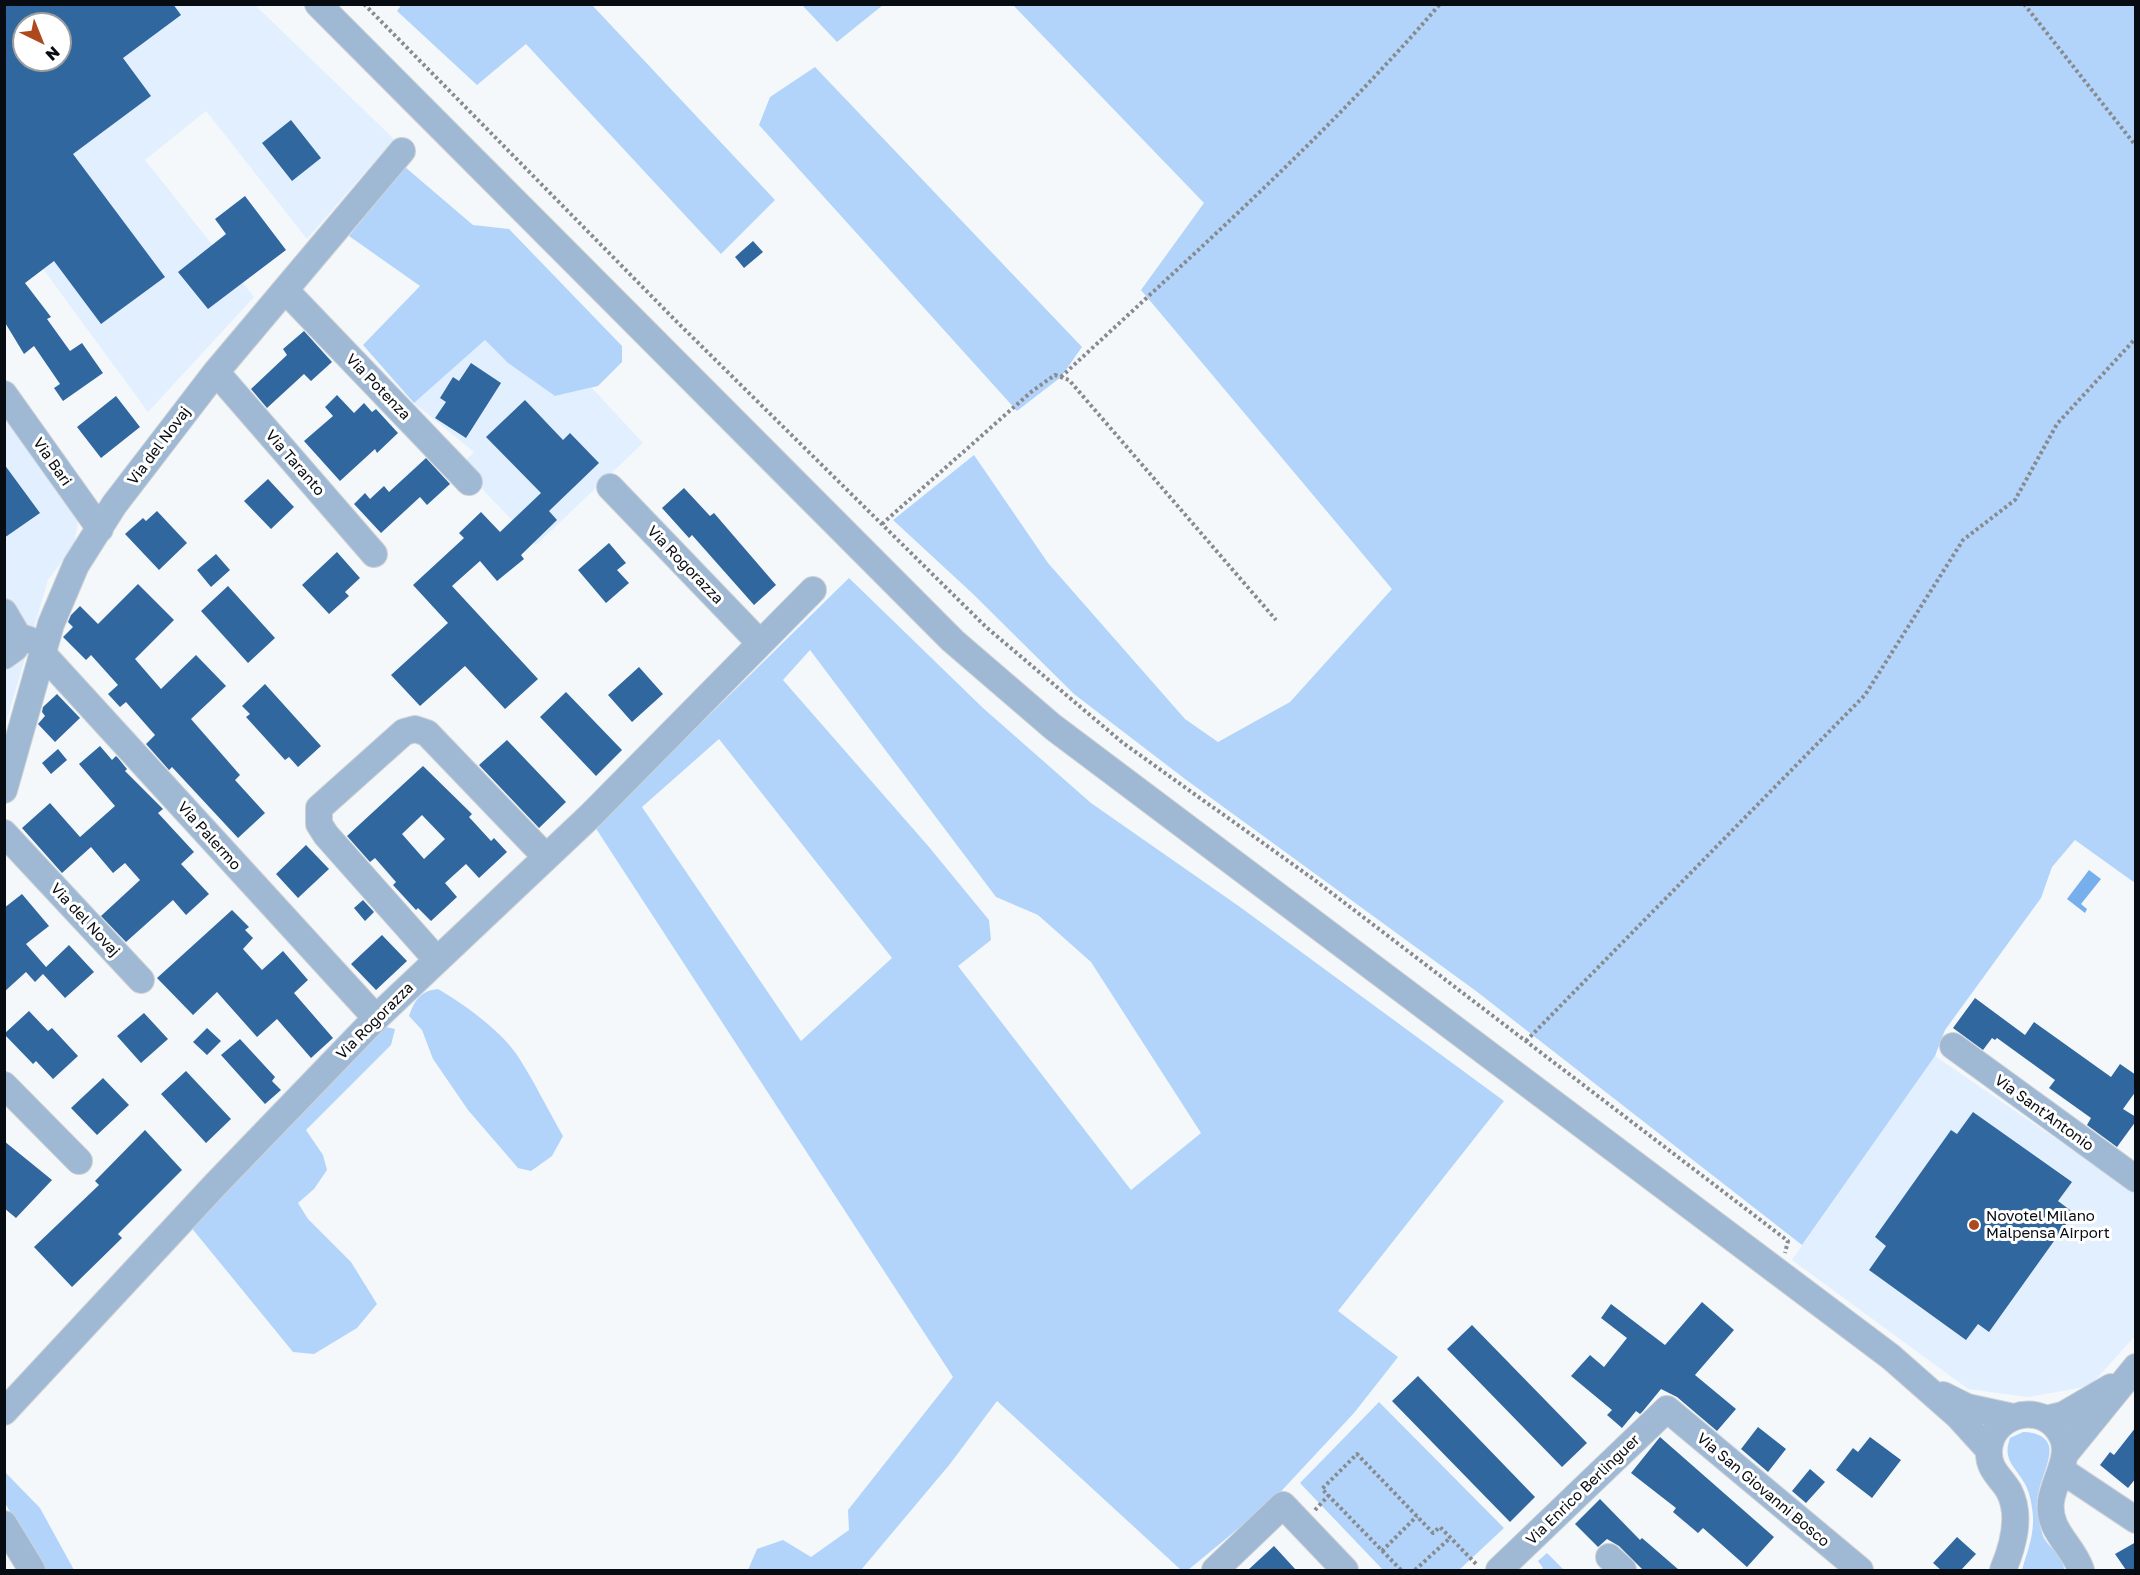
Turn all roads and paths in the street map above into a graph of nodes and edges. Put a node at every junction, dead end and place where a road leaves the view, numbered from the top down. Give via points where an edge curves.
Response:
1 (318, 4) edge
2 (364, 4) edge
3 (1440, 4) edge
4 (2024, 4) edge
5 (2136, 146) edge
6 (402, 151) dead end
7 (286, 291) junction
8 (2136, 338) edge
9 (216, 372) junction
10 (1061, 377) junction
11 (4, 394) edge
12 (469, 482) dead end
13 (610, 488) dead end
14 (882, 524) junction
15 (100, 529) junction
16 (374, 554) dead end
17 (813, 590) dead end
18 (4, 612) edge
19 (1276, 620) dead end
20 (760, 643) junction
21 (11, 646) edge
22 (43, 649) junction
23 (5, 784) edge
24 (4, 833) edge
25 (546, 857) junction
26 (437, 960) junction
27 (141, 980) dead end
28 (376, 1018) junction
29 (1526, 1041) junction
30 (1953, 1046) dead end
31 (4, 1085) edge
32 (79, 1161) dead end
33 (2136, 1179) edge
34 (1779, 1274) junction
35 (2134, 1369) edge
36 (1927, 1387) junction
37 (1667, 1409) joint
38 (4, 1412) edge
39 (2013, 1417) junction
40 (2046, 1419) junction
41 (1989, 1450) junction
42 (2063, 1462) junction
43 (1417, 1516) junction
44 (2136, 1520) edge
45 (4, 1524) edge
46 (1450, 1538) junction
47 (1382, 1551) junction
48 (32, 1570) edge
49 (1215, 1570) edge
50 (1345, 1570) edge
51 (1401, 1570) edge
52 (1415, 1570) edge
53 (1483, 1570) edge
54 (1499, 1570) edge
55 (1860, 1570) edge
56 (2003, 1570) edge
57 (2081, 1570) edge

1 - 34 street via 945,632 1035,712
2 - 14 path
3 - 10 path via 1285,165
4 - 5 path
6 - 7 street, Via del Novaj
7 - 9 street, Via del Novaj
7 - 12 street, Via Potenza
8 - 29 path via 2057,424 2015,500 1963,540 1866,695
9 - 15 street, Via del Novaj via 114,505
9 - 16 street, Via Taranto
10 - 14 path via 1055,375 1045,380
10 - 19 path via 1069,380
11 - 15 street, Via Bari
13 - 20 street, Via Rogorazza
14 - 29 path via 986,627 1124,743 1312,878
15 - 22 street, Via del Novaj via 71,575
17 - 20 street, Via Rogorazza
18 - 21 street
20 - 25 street, Via Rogorazza
21 - 22 street
22 - 23 street, Via del Novaj
22 - 28 street, Via Palermo
24 - 27 street, Via del Novaj
25 - 26 street, Via Rogorazza
25 - 26 street via 427,733 415,729 404,732 319,808 319,824 326,835
26 - 28 street, Via Rogorazza
28 - 38 street, Via Rogorazza
29 - 34 path via 1788,1241
30 - 33 street, Via Sant'Antonio
31 - 32 street
34 - 36 street
35 - 40 street via 2091,1400
35 - 42 street
36 - 39 street via 1967,1407
36 - 41 street
37 - 54 street, Via Enrico Berlinguer
37 - 55 street, Via San Giovanni Bosco
39 - 40 street via 2028,1414
39 - 41 street via 1999,1427
40 - 42 street via 2063,1438
41 - 56 street via 1992,1469 2009,1491 2016,1514 2013,1543
42 - 44 street
42 - 57 street via 2051,1502 2053,1520 2056,1532
43 - 46 path via 1433,1533 1440,1527
43 - 47 path
43 - 47 path via 1357,1454 1322,1489
45 - 48 street
46 - 52 path
46 - 53 path
47 - 51 path
49 - 50 street via 1283,1505

